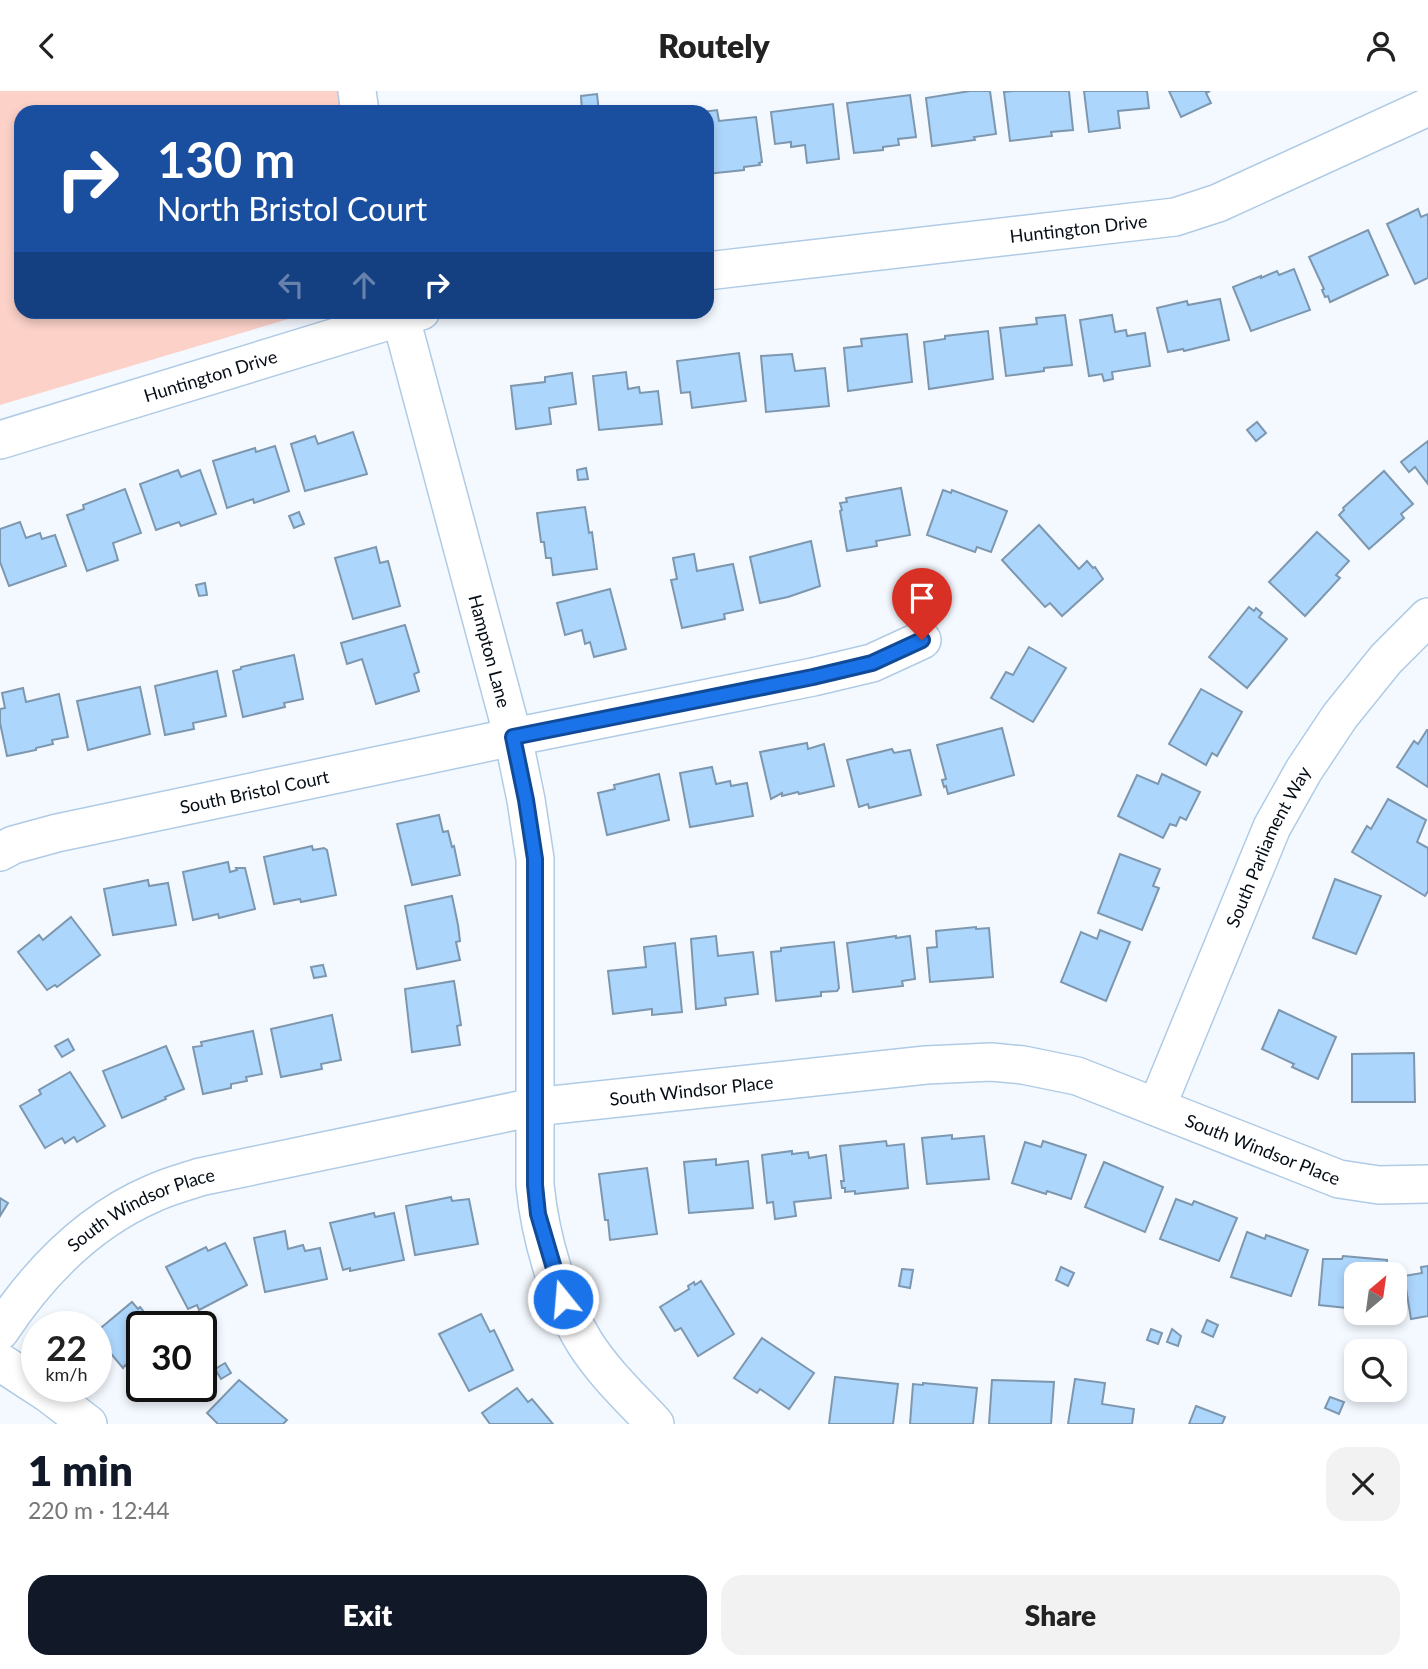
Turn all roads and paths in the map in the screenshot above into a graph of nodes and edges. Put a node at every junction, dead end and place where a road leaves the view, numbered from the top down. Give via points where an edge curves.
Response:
1 (1428, 107) edge
2 (714, 270) edge
3 (388, 319) edge
4 (408, 319) edge
5 (0, 440) edge
6 (1428, 617) edge
7 (922, 640) dead end
8 (513, 737) junction
9 (0, 852) edge
10 (1157, 1106) junction
11 (534, 1107) junction
12 (1428, 1184) edge
13 (0, 1331) edge
14 (0, 1362) edge
15 (89, 1424) edge
16 (656, 1424) edge

1 - 2 street, Huntington Drive via 1218,203 1175,217
3 - 5 street, Huntington Drive
4 - 8 street, Hampton Lane
6 - 10 street, South Parliament Way via 1386,659 1304,769 1272,827
7 - 8 street, South Bristol Court via 872,663 813,677
8 - 9 street, South Bristol Court via 57,833
8 - 11 street, Hampton Lane via 535,859
10 - 11 street, South Windsor Place via 1077,1076 991,1062
10 - 12 street, South Windsor Place via 1339,1179 1379,1185
11 - 13 street, South Windsor Place via 200,1177 154,1193 107,1218 67,1248
11 - 16 street, Hampton Lane via 538,1214 563,1299 585,1343
14 - 15 street

